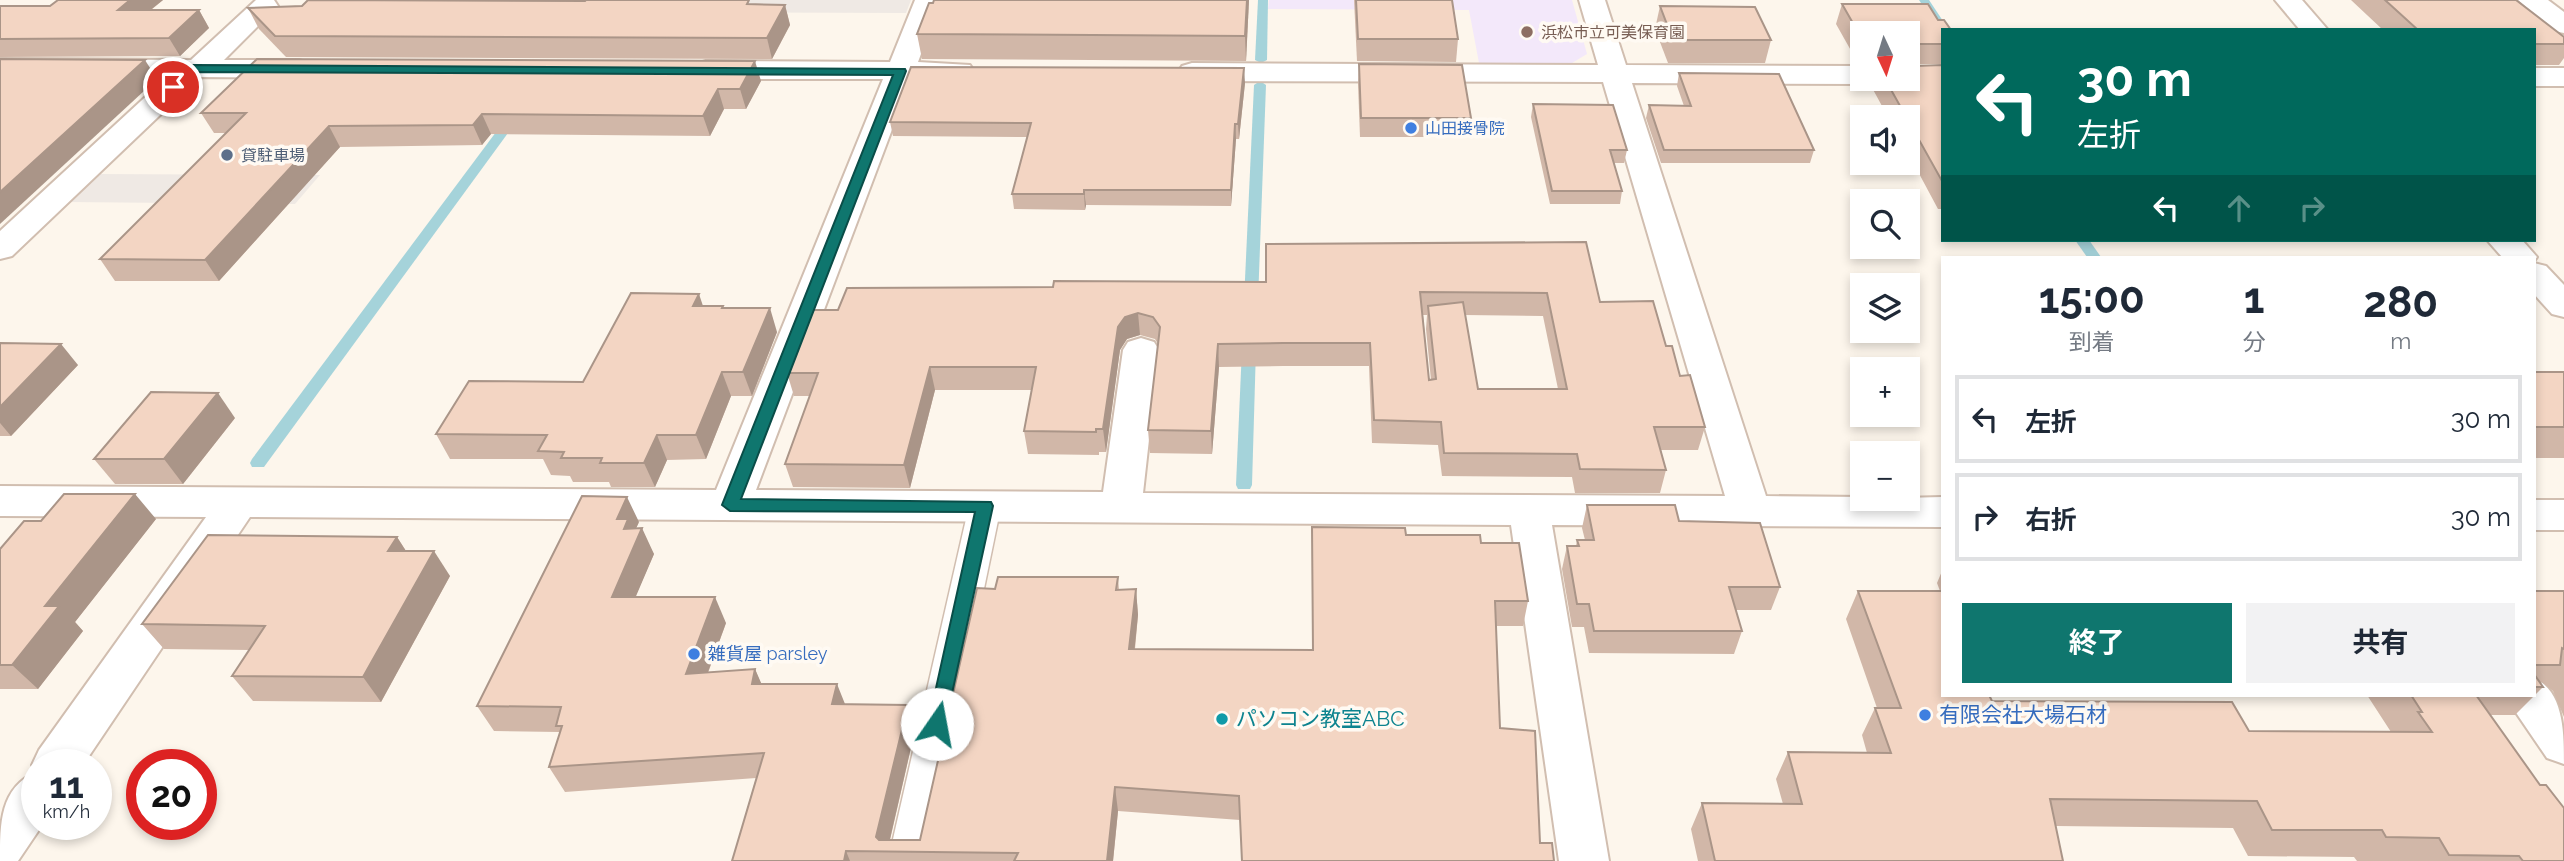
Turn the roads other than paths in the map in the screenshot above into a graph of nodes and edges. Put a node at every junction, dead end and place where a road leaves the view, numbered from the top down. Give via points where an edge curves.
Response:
1 (928, 0) edge
2 (1592, 0) edge
3 (2288, 0) edge
4 (2531, 0) edge
5 (265, 6) edge
6 (2564, 25) edge
7 (2313, 28) edge
8 (0, 68) edge
9 (196, 68) junction
10 (323, 69) edge
11 (680, 70) edge
12 (900, 71) junction
13 (984, 72) edge
14 (1164, 72) edge
15 (1615, 74) junction
16 (1850, 75) edge
17 (2536, 77) edge
18 (2564, 77) edge
19 (2506, 242) edge
20 (0, 249) edge
21 (2519, 256) edge
22 (2536, 275) edge
23 (2564, 306) edge
24 (1141, 350) dead end
25 (0, 501) edge
26 (239, 502) junction
27 (730, 505) junction
28 (985, 506) junction
29 (1121, 507) junction
30 (1529, 509) junction
31 (1750, 511) junction
32 (1941, 512) edge
33 (2536, 515) edge
34 (2564, 515) edge
35 (2529, 697) edge
36 (2564, 744) edge
37 (67, 749) edge
38 (21, 816) edge
39 (0, 846) edge
40 (908, 861) edge
41 (1584, 861) edge

1 - 12 street
2 - 15 street
3 - 7 street
4 - 6 street
5 - 9 street
8 - 9 street
9 - 10 street
9 - 20 street
11 - 12 street
12 - 13 street
12 - 27 street
14 - 15 street
15 - 16 street
15 - 31 street
17 - 18 street
19 - 21 street
22 - 23 street
24 - 29 street
25 - 26 street
26 - 27 street
26 - 37 street
27 - 28 street
28 - 29 street
28 - 40 lane
29 - 30 street
30 - 31 street
30 - 41 street
31 - 32 street
33 - 34 street
35 - 36 street
38 - 39 street

